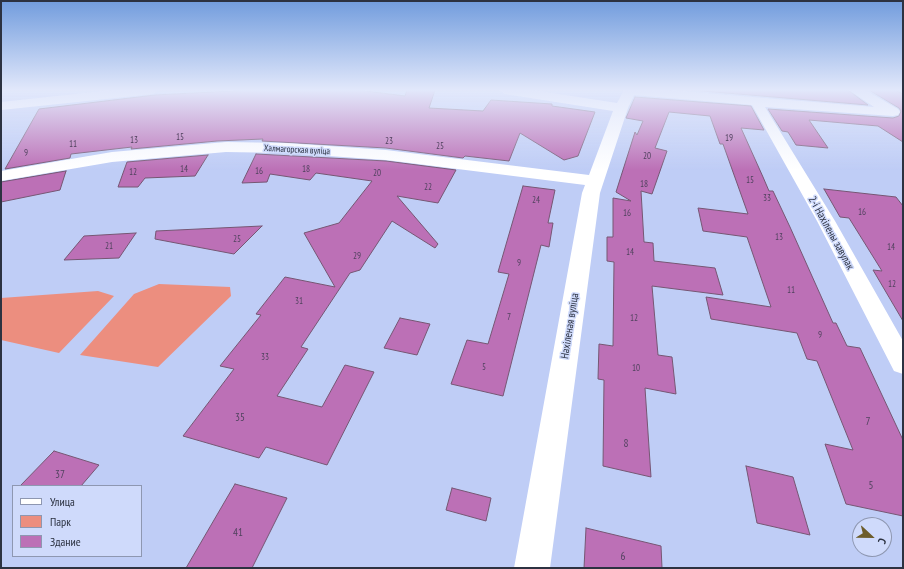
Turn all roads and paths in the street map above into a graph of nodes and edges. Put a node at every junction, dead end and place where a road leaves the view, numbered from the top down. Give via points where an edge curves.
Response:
1 (619, 117) edge
2 (765, 117) edge
3 (1, 176) edge
4 (594, 181) junction
5 (903, 364) edge
6 (532, 568) edge

1 - 4 street, Нахіленая вуліца
2 - 5 street, 2-і Нахілены завулак via 826,221
3 - 4 street, Халмагорская вуліца via 112,157 226,147 386,155
4 - 6 street, Нахіленая вуліца

